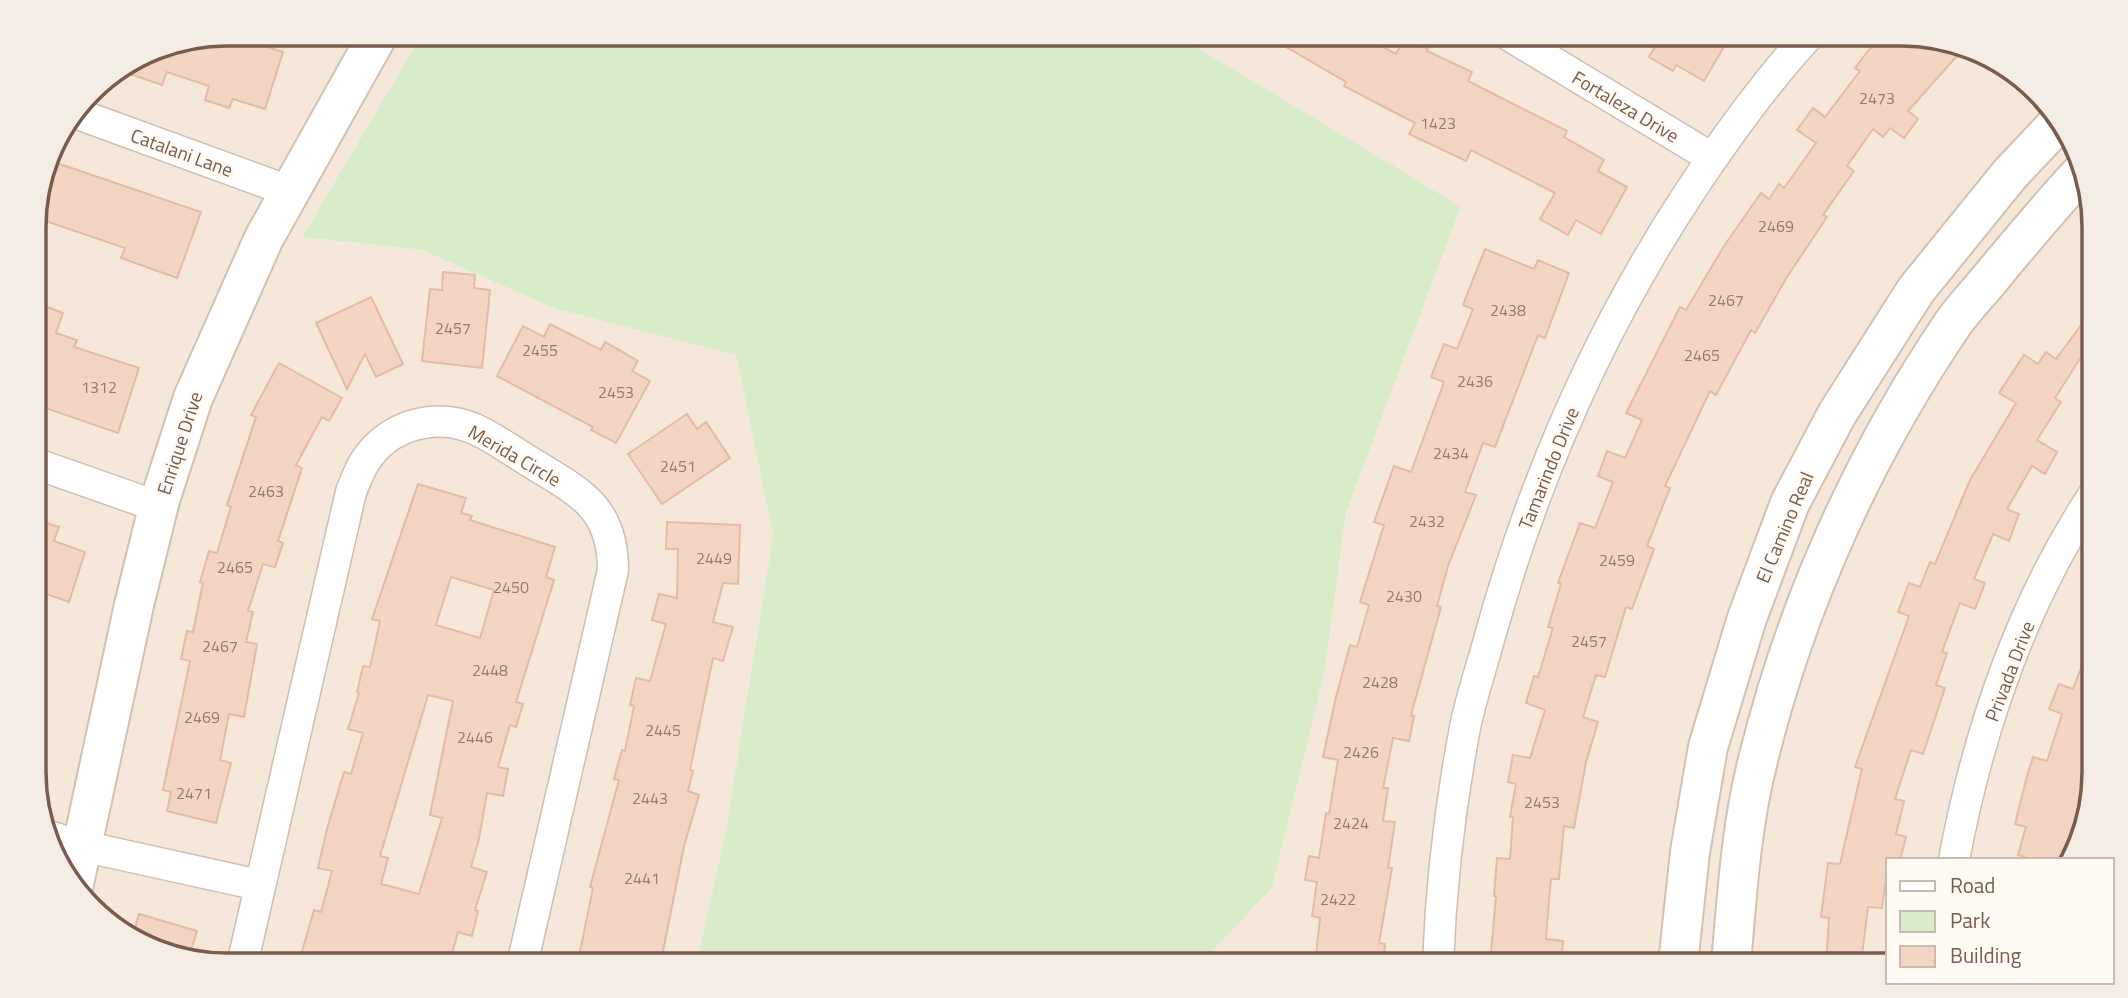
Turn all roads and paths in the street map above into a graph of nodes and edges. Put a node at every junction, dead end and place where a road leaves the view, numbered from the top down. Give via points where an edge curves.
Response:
1 (372, 46) edge
2 (1527, 46) edge
3 (1800, 46) edge
4 (84, 116) edge
5 (2053, 128) edge
6 (1712, 158) junction
7 (2076, 179) edge
8 (289, 191) junction
9 (46, 467) edge
10 (159, 507) junction
11 (2082, 515) edge
12 (67, 841) edge
13 (1954, 858) edge
14 (70, 861) edge
15 (259, 885) junction
16 (1439, 952) edge
17 (1679, 952) edge
18 (1732, 952) edge
19 (245, 953) edge
20 (525, 953) edge

1 - 8 main road, Enrique Drive
2 - 6 street, Fortaleza Drive
3 - 6 street, Tamarindo Drive
4 - 8 street, Catalani Lane
5 - 17 main road, El Camino Real via 1916,290 1837,414 1790,503 1747,618 1708,747
6 - 16 street, Tamarindo Drive via 1617,312 1550,458 1515,550 1466,725 1441,895
7 - 18 main road via 1955,321 1884,437 1837,530 1796,634 1758,761 1740,863
8 - 10 main road, Enrique Drive via 193,398
9 - 10 street
10 - 12 main road, Enrique Drive
11 - 13 street, Privada Drive via 2049,572 1999,691
12 - 14 main road, Enrique Drive
12 - 15 street
15 - 19 street, Merida Circle
15 - 20 street, Merida Circle via 351,492 365,461 386,439 408,426 432,420 455,422 480,431 578,493 607,526 613,547 613,570

